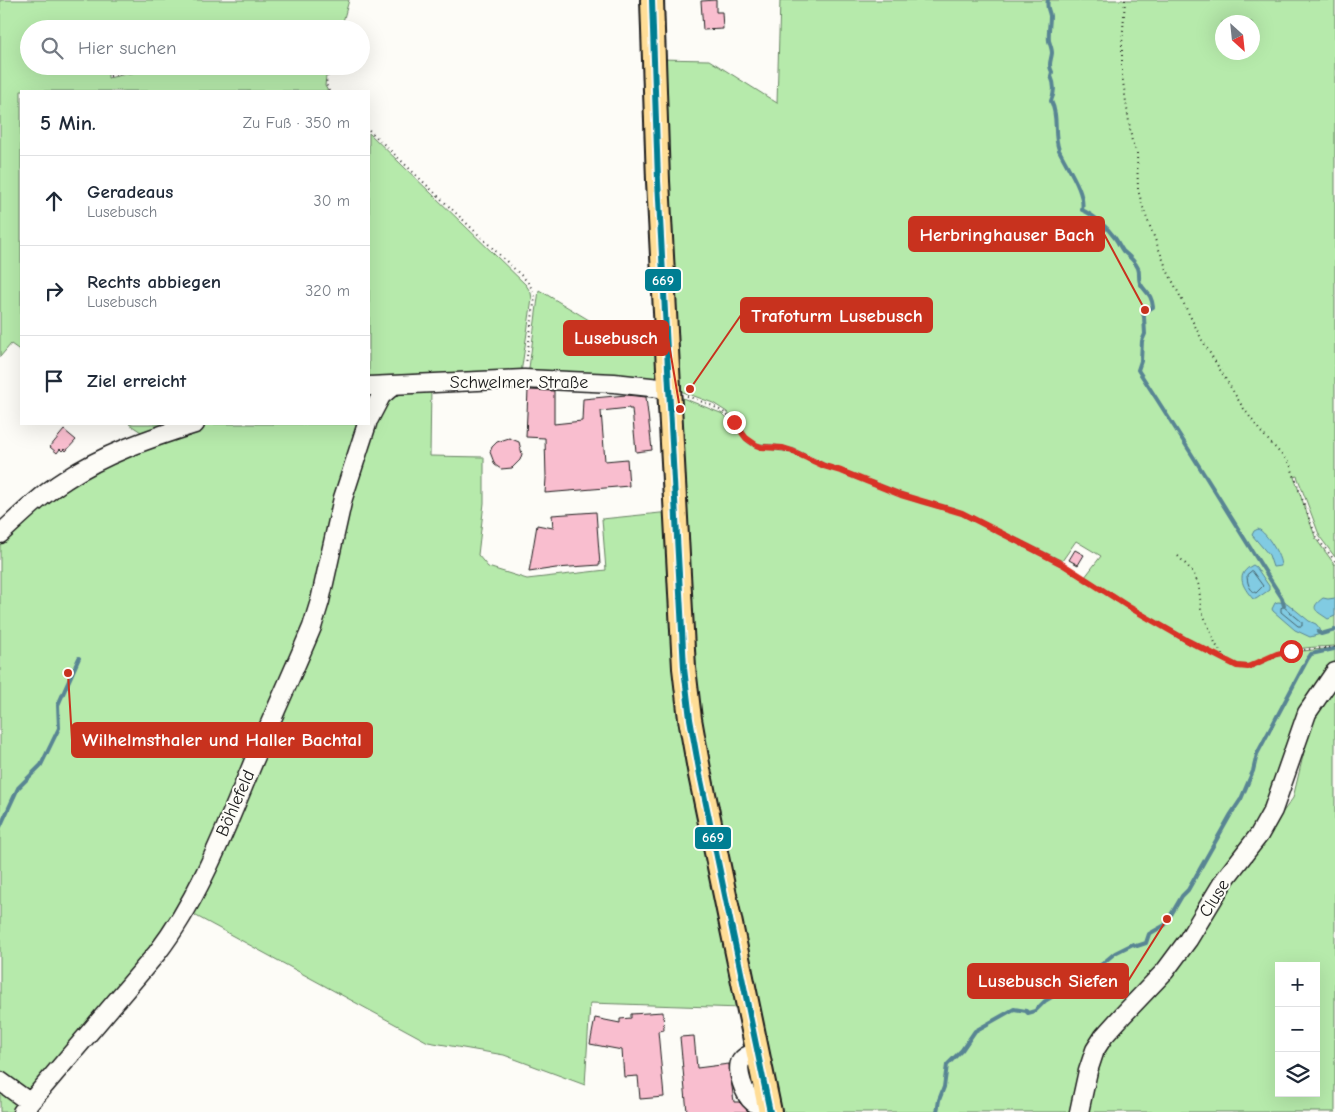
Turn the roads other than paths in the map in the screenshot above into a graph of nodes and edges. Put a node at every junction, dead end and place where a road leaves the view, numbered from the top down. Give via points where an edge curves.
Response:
1 (652, 0) edge
2 (394, 385) junction
3 (370, 386) edge
4 (668, 389) junction
5 (370, 417) edge
6 (192, 425) edge
7 (367, 425) edge
8 (0, 534) edge
9 (1335, 672) edge
10 (0, 1081) edge
11 (26, 1107) edge
12 (769, 1108) edge
13 (1079, 1112) edge

1 - 4 main road
2 - 3 street, Schwelmer Straße
2 - 4 street, Schwelmer Straße via 524,378
2 - 5 street via 381,396
4 - 12 main road via 689,710
6 - 8 street via 151,438 64,480
7 - 11 street, Böhlefeld via 343,498 312,627 186,910 156,953
9 - 13 street, Cluse via 1307,713 1273,810 1259,835 1225,879 1165,971 1104,1036 1088,1071
10 - 11 street, Böhlefeld

